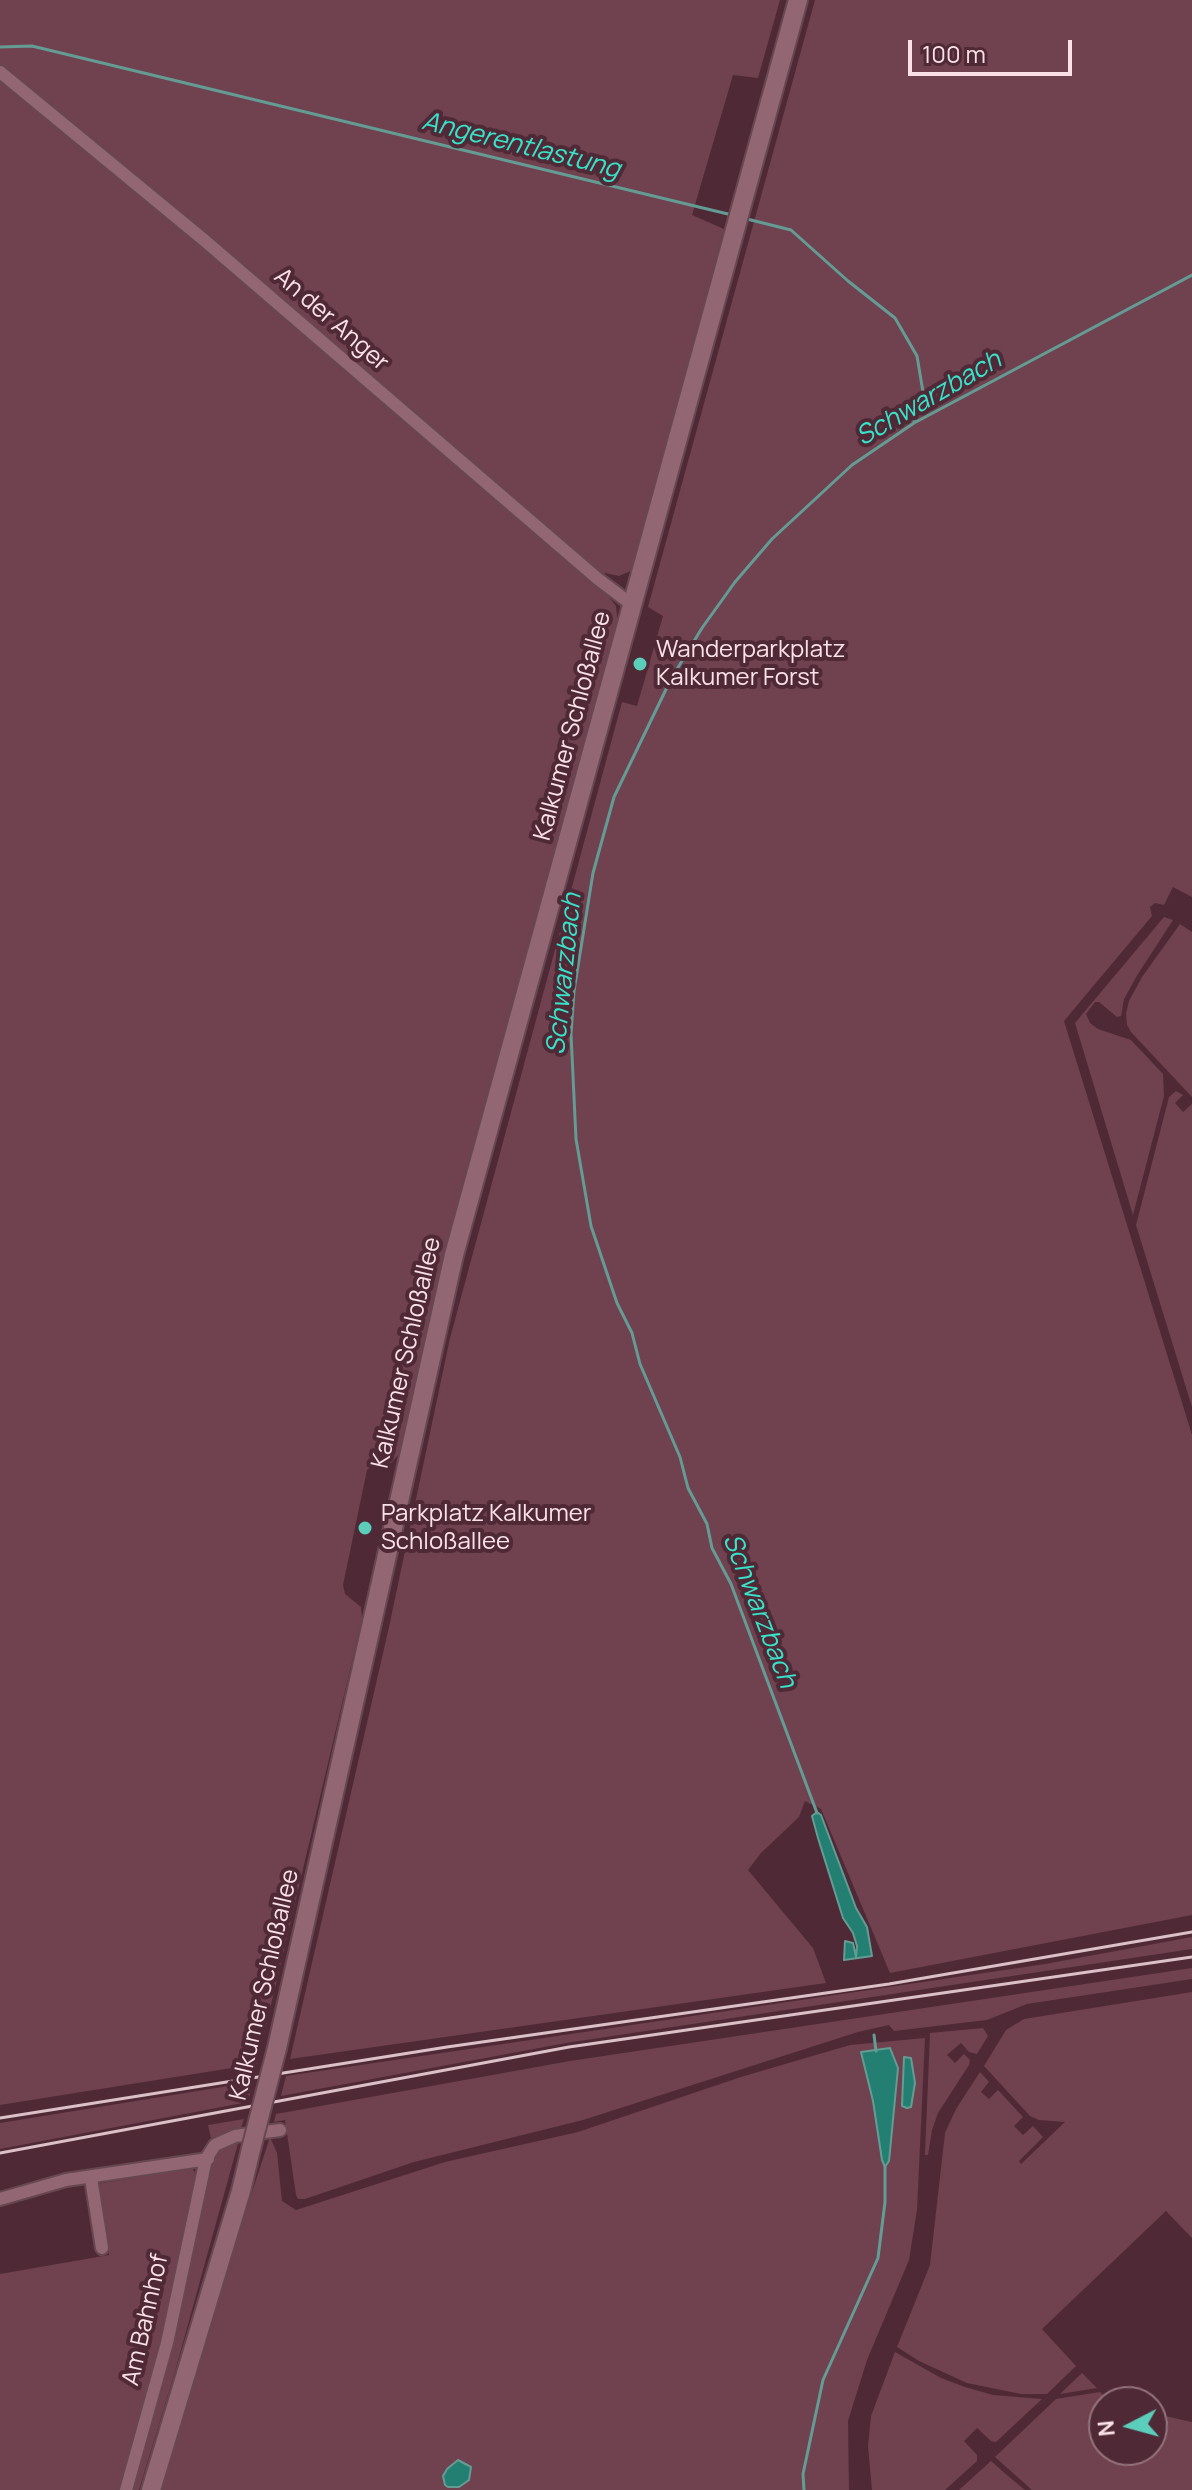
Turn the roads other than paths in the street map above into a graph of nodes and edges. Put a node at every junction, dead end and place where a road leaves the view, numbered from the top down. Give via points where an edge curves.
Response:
1 (798, 0) edge
2 (0, 72) edge
3 (631, 604) junction
4 (280, 2130) dead end
5 (207, 2159) junction
6 (91, 2178) junction
7 (0, 2199) edge
8 (102, 2248) dead end
9 (126, 2490) edge
10 (151, 2490) edge

1 - 3 main road, Kalkumer Schloßallee
2 - 3 street, An der Anger
3 - 10 main road, Kalkumer Schloßallee, bridge via 437,1321 241,2191
4 - 5 street via 235,2136 215,2145
5 - 6 street
5 - 9 street, Am Bahnhof via 167,2343
6 - 7 street
6 - 8 street

